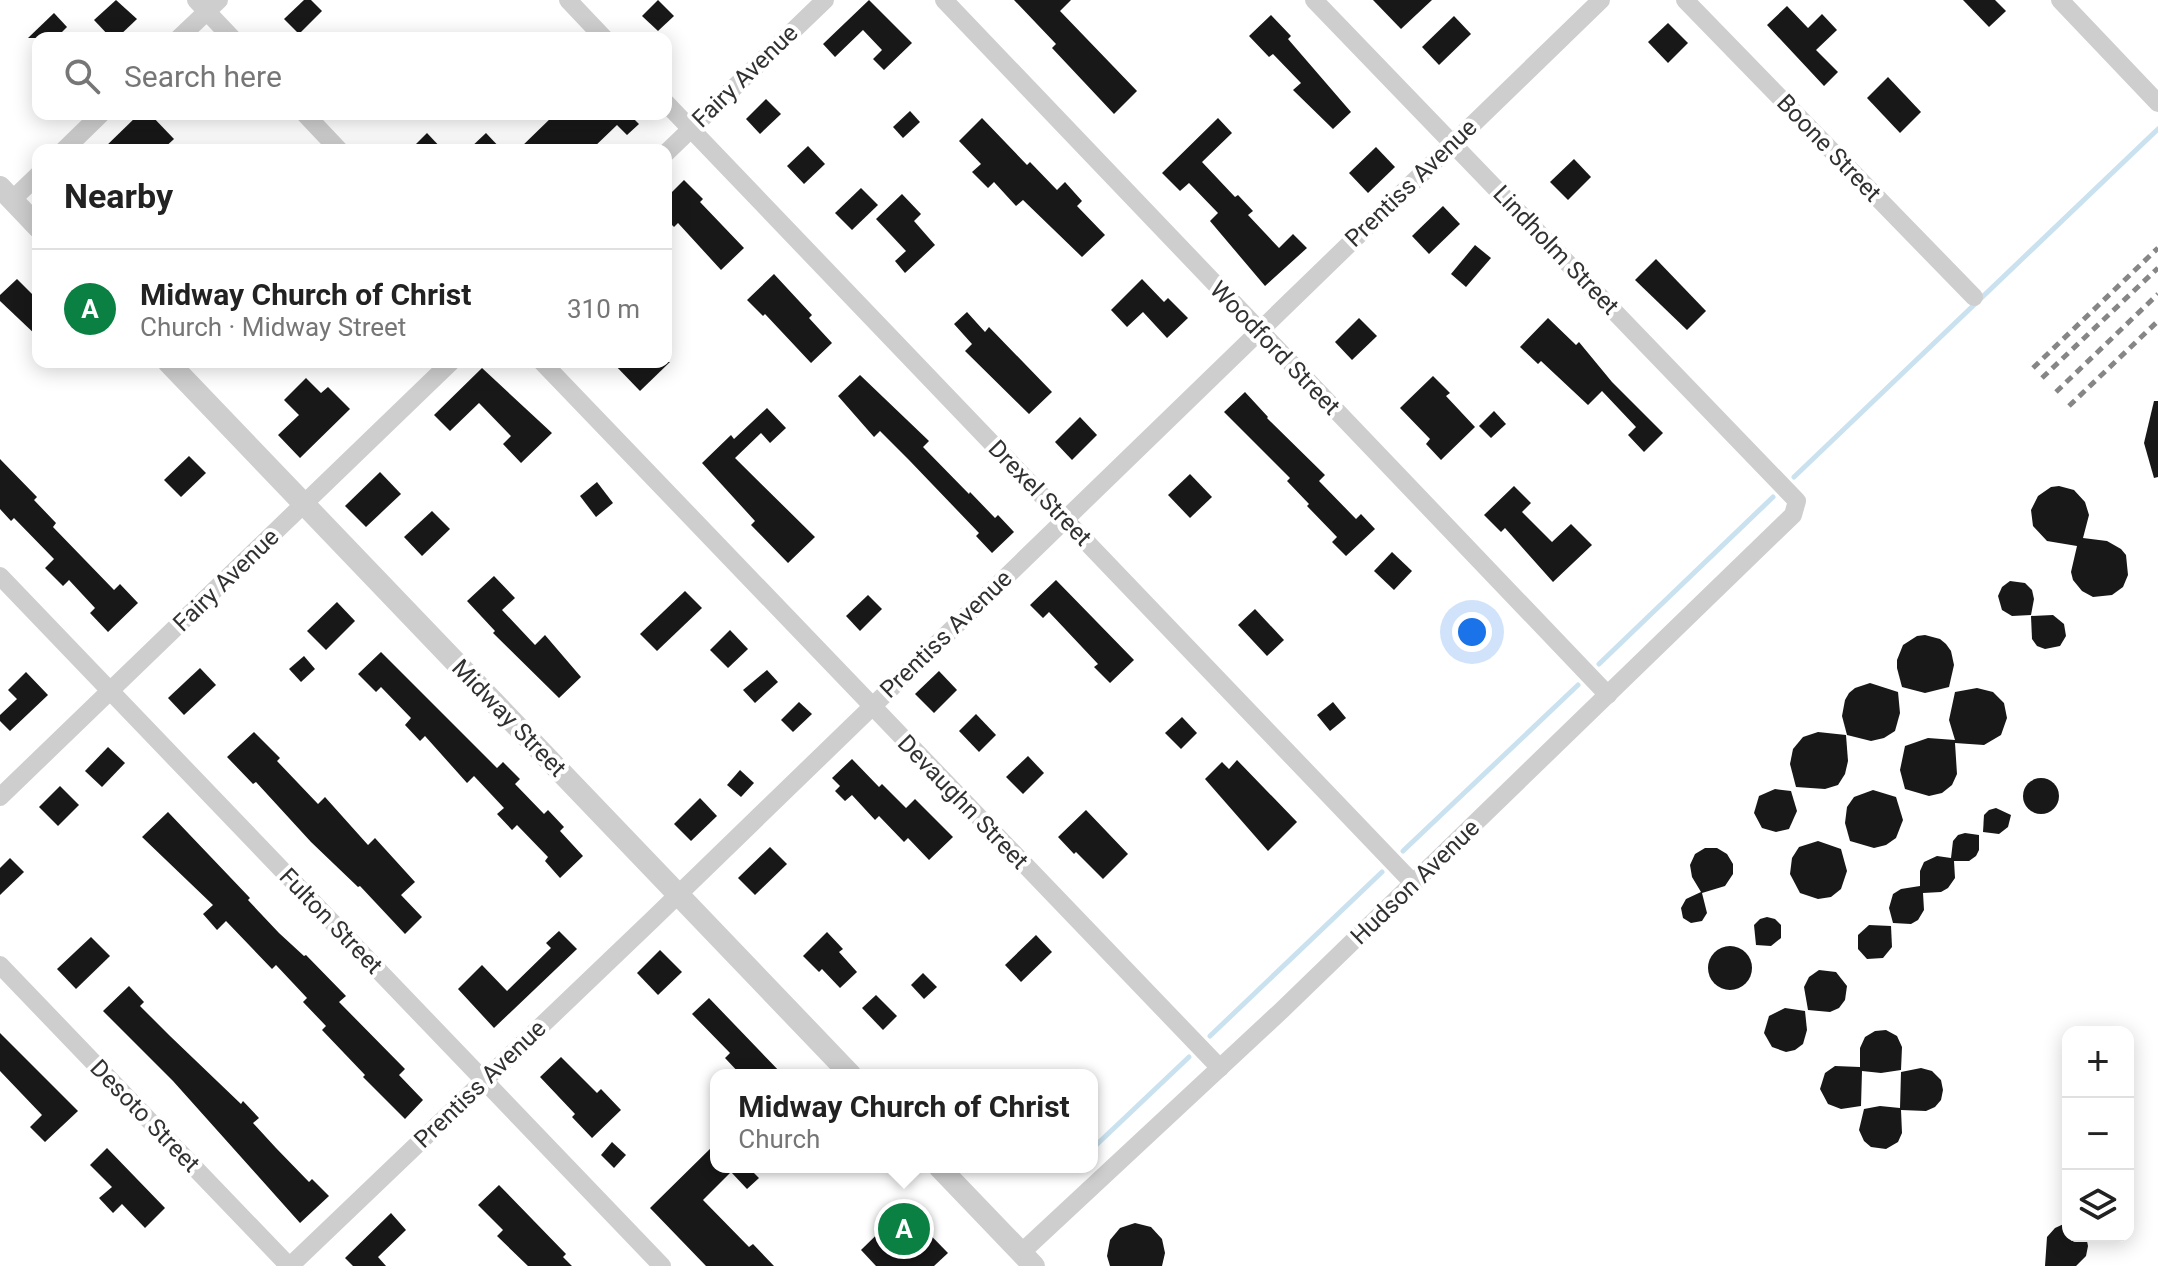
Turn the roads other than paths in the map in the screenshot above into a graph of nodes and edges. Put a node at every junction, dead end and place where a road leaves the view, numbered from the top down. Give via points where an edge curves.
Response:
1 (568, 0) edge
2 (825, 0) edge
3 (944, 0) edge
4 (1314, 0) edge
5 (1601, 0) edge
6 (1685, 0) edge
7 (2060, 0) edge
8 (207, 4) edge
9 (184, 32) edge
10 (228, 32) edge
11 (598, 32) edge
12 (2158, 103) edge
13 (672, 109) edge
14 (95, 120) edge
15 (311, 120) edge
16 (691, 129) junction
17 (1452, 143) junction
18 (70, 144) edge
19 (333, 144) edge
20 (672, 147) edge
21 (32, 179) edge
22 (6, 194) edge
23 (32, 221) edge
24 (1974, 297) dead end
25 (1259, 330) junction
26 (174, 368) edge
27 (445, 368) edge
28 (548, 368) edge
29 (1797, 501) joint
30 (304, 504) junction
31 (1064, 519) junction
32 (0, 576) edge
33 (111, 691) junction
34 (1608, 695) junction
35 (871, 707) junction
36 (0, 797) edge
37 (1414, 884) junction
38 (677, 893) junction
39 (0, 965) edge
40 (1220, 1068) junction
41 (845, 1069) edge
42 (483, 1081) junction
43 (945, 1173) edge
44 (1027, 1260) edge
45 (289, 1266) edge
46 (662, 1266) edge

1 - 11 street
2 - 16 street, Fairy Avenue
3 - 25 street, Woodford Street
4 - 17 street, Lindholm Street
5 - 17 street, Prentiss Avenue
6 - 24 street, Boone Street
7 - 12 street
8 - 9 street
8 - 10 street
13 - 16 street, Drexel Street
14 - 18 street
15 - 19 street
16 - 20 street, Fairy Avenue
16 - 31 street, Drexel Street
17 - 25 street, Prentiss Avenue
17 - 29 street, Lindholm Street
21 - 22 street
22 - 23 street
25 - 31 street, Prentiss Avenue
25 - 34 street, Woodford Street
26 - 30 street, Midway Street
27 - 30 street, Fairy Avenue
28 - 35 street, Devaughn Street
29 - 34 street, Hudson Avenue via 1793,515
30 - 33 street, Fairy Avenue
30 - 38 street, Midway Street
31 - 35 street, Prentiss Avenue
31 - 37 street, Drexel Street
32 - 33 street, Fulton Street
33 - 36 street, Fairy Avenue
33 - 42 street, Fulton Street
34 - 37 street, Hudson Avenue
35 - 38 street, Prentiss Avenue
35 - 40 street, Devaughn Street
37 - 40 street, Hudson Avenue
38 - 41 street, Midway Street
38 - 42 street, Prentiss Avenue
39 - 45 street, Desoto Street
40 - 44 street, Hudson Avenue
42 - 45 street, Prentiss Avenue
42 - 46 street, Fulton Street
43 - 44 street

